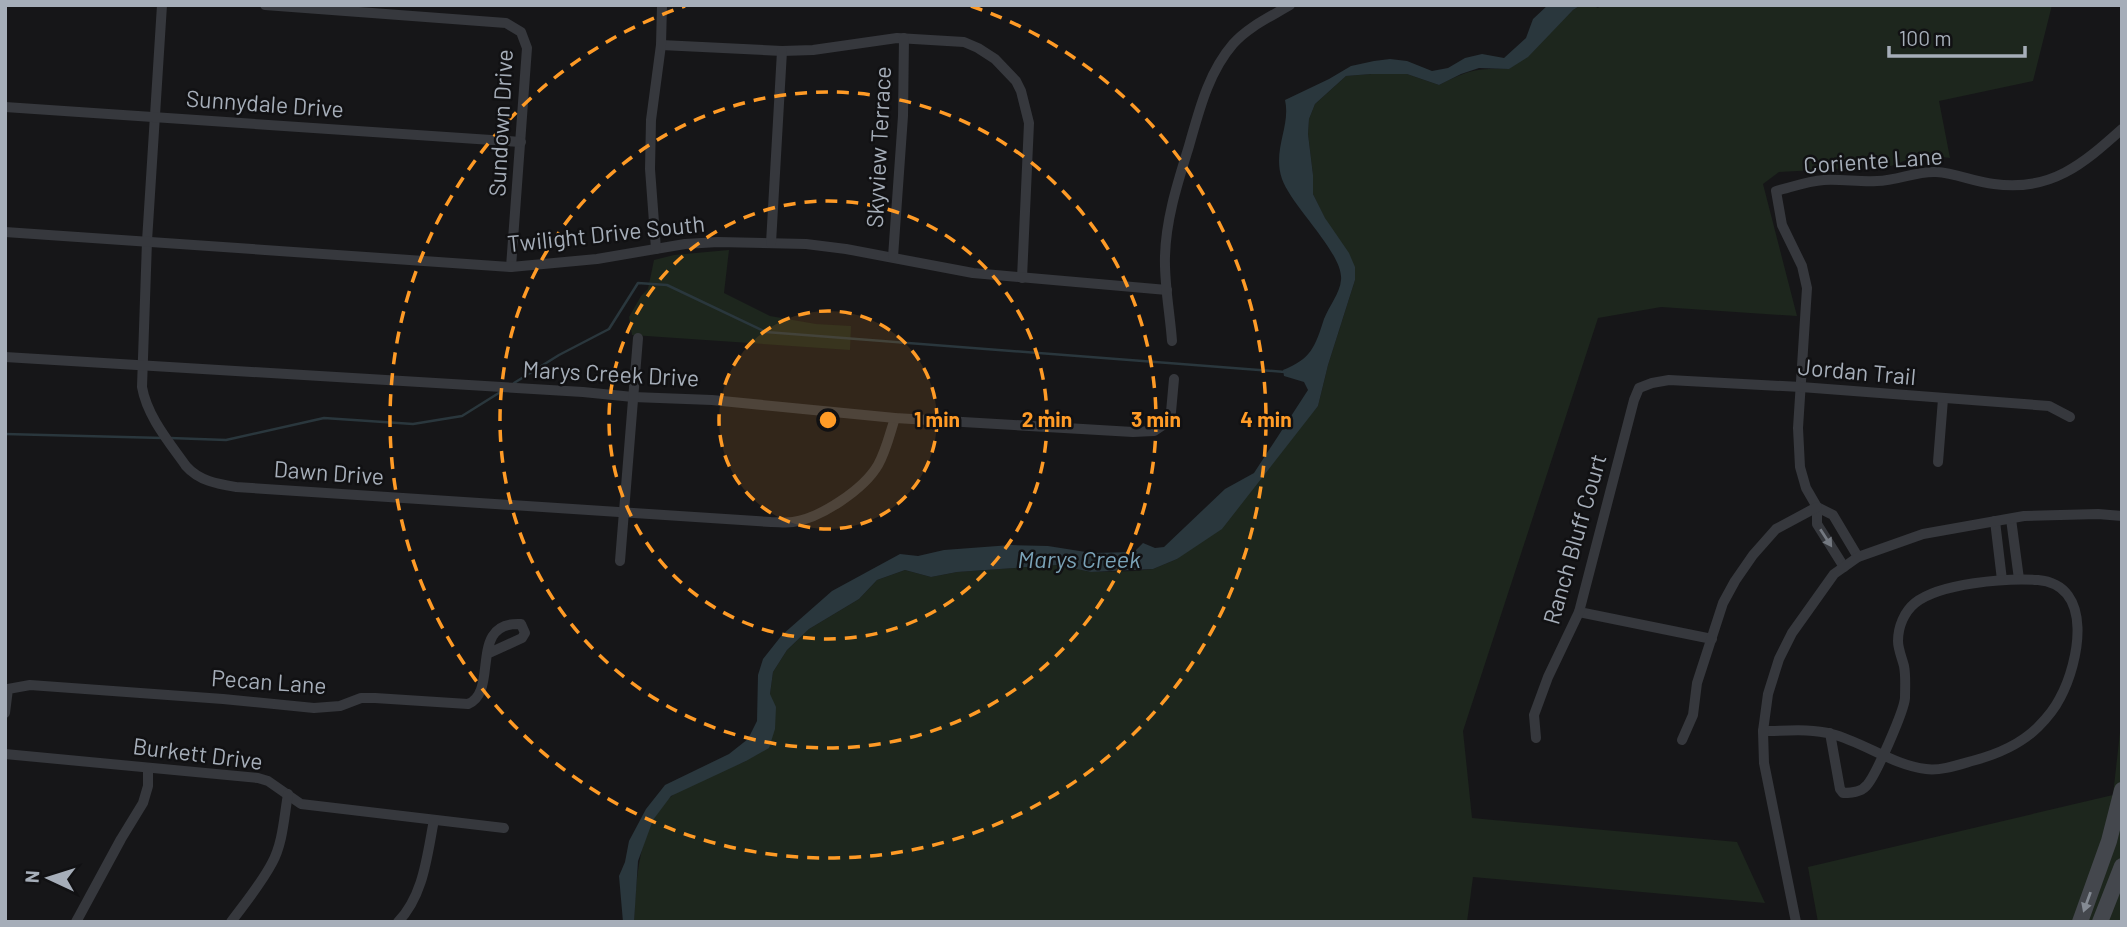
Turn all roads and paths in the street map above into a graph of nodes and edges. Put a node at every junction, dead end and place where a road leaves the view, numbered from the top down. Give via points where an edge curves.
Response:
1 (162, 5) edge
2 (265, 5) edge
3 (662, 5) edge
4 (1290, 5) edge
5 (1274, 9) edge
6 (904, 38) junction
7 (661, 46) junction
8 (782, 51) junction
9 (5, 107) edge
10 (154, 116) junction
11 (2122, 128) edge
12 (522, 142) junction
13 (5, 232) edge
14 (147, 241) junction
15 (771, 243) junction
16 (656, 249) junction
17 (893, 257) junction
18 (511, 267) junction
19 (1022, 278) junction
20 (1167, 290) junction
21 (638, 338) dead end
22 (1172, 341) dead end
23 (5, 357) edge
24 (142, 365) junction
25 (1174, 379) dead end
26 (1801, 387) junction
27 (1639, 388) joint
28 (633, 397) junction
29 (1943, 399) junction
30 (2070, 417) dead end
31 (895, 418) junction
32 (1938, 462) dead end
33 (1817, 507) junction
34 (624, 511) junction
35 (2122, 516) edge
36 (2011, 519) junction
37 (1995, 521) junction
38 (1858, 557) junction
39 (620, 561) dead end
40 (1844, 567) junction
41 (2019, 579) junction
42 (2003, 580) junction
43 (1579, 612) junction
44 (1712, 639) junction
45 (487, 654) dead end
46 (5, 713) edge
47 (1763, 731) junction
48 (1830, 733) junction
49 (1536, 738) dead end
50 (1682, 740) dead end
51 (5, 754) edge
52 (1883, 755) junction
53 (148, 768) junction
54 (2122, 790) edge
55 (288, 794) junction
56 (434, 820) junction
57 (504, 828) dead end
58 (2103, 859) junction
59 (2122, 866) edge
60 (76, 922) edge
61 (231, 922) edge
62 (398, 922) edge
63 (1796, 922) edge
64 (2080, 922) edge
65 (2100, 922) edge

1 - 10 street, Dawn Drive
2 - 12 street, Sundown Drive via 514,26 527,48
3 - 7 street
4 - 5 street
5 - 20 street via 1234,43 1206,90 1171,209 1165,259
6 - 8 street
6 - 17 street, Skyview Terrace
6 - 19 street via 964,42 995,59 1016,80 1029,123
7 - 8 street
7 - 16 street via 651,120
8 - 15 street
9 - 10 street, Sunnydale Drive
10 - 12 street, Sunnydale Drive
10 - 14 street, Dawn Drive
11 - 26 street, Coriente Lane via 2079,165 2030,184 1993,184 1929,172 1878,181 1816,181 1776,191 1782,225 1807,288
12 - 18 street, Sundown Drive
13 - 14 street, Twilight Drive South
14 - 18 street, Twilight Drive South
14 - 24 street, Dawn Drive
15 - 16 street, Twilight Drive South via 718,242
15 - 17 street, Twilight Drive South
16 - 18 street, Twilight Drive South
17 - 19 street, Twilight Drive South
19 - 20 street, Twilight Drive South
20 - 22 street
21 - 28 street
23 - 24 street, Marys Creek Drive
24 - 28 street, Marys Creek Drive
24 - 34 street, Dawn Drive via 144,398 191,473 202,479 236,487
25 - 31 street, Marys Creek Drive via 1171,412 1154,431
26 - 27 street, Jordan Trail via 1669,380
26 - 29 street, Jordan Trail
26 - 33 street via 1799,458
27 - 43 street, Ranch Bluff Court
28 - 31 street, Marys Creek Drive
28 - 34 street
29 - 30 street, Jordan Trail via 2049,406
29 - 32 street
31 - 34 street, Dawn Drive via 878,465 868,477 855,491 813,516 783,523
33 - 38 street via 1832,515
33 -> 40 street via 1817,524
33 - 44 street via 1776,529 1753,555 1723,603
34 - 39 street
35 - 36 street
36 - 37 street
36 - 41 street
37 - 38 street via 1923,534
37 - 42 street
38 - 40 street
40 - 47 street via 1821,591 1779,659
41 - 42 street
41 - 52 street via 2052,582 2074,606 2073,666 2059,701 2027,736 1972,761 1927,769
42 - 52 street via 1946,588 1915,603 1903,616 1898,641 1905,670 1905,702
43 - 44 street
43 - 49 street, Ranch Bluff Court via 1539,696 1534,715
44 - 50 street
45 - 46 street, Pecan Lane via 480,694 468,704 360,698 340,706 314,708 30,685 8,688
47 - 48 street
47 - 63 street via 1764,763
48 - 52 street
48 - 52 street via 1843,793 1867,786
51 - 53 street, Burkett Drive
53 - 55 street, Burkett Drive via 258,778
53 - 60 street via 144,803
54 - 58 street
55 - 56 street, Burkett Drive via 301,804
55 - 61 street via 273,862
56 - 57 street, Burkett Drive
56 - 62 street via 420,888
58 - 59 street
58 -> 64 street
59 - 65 street

